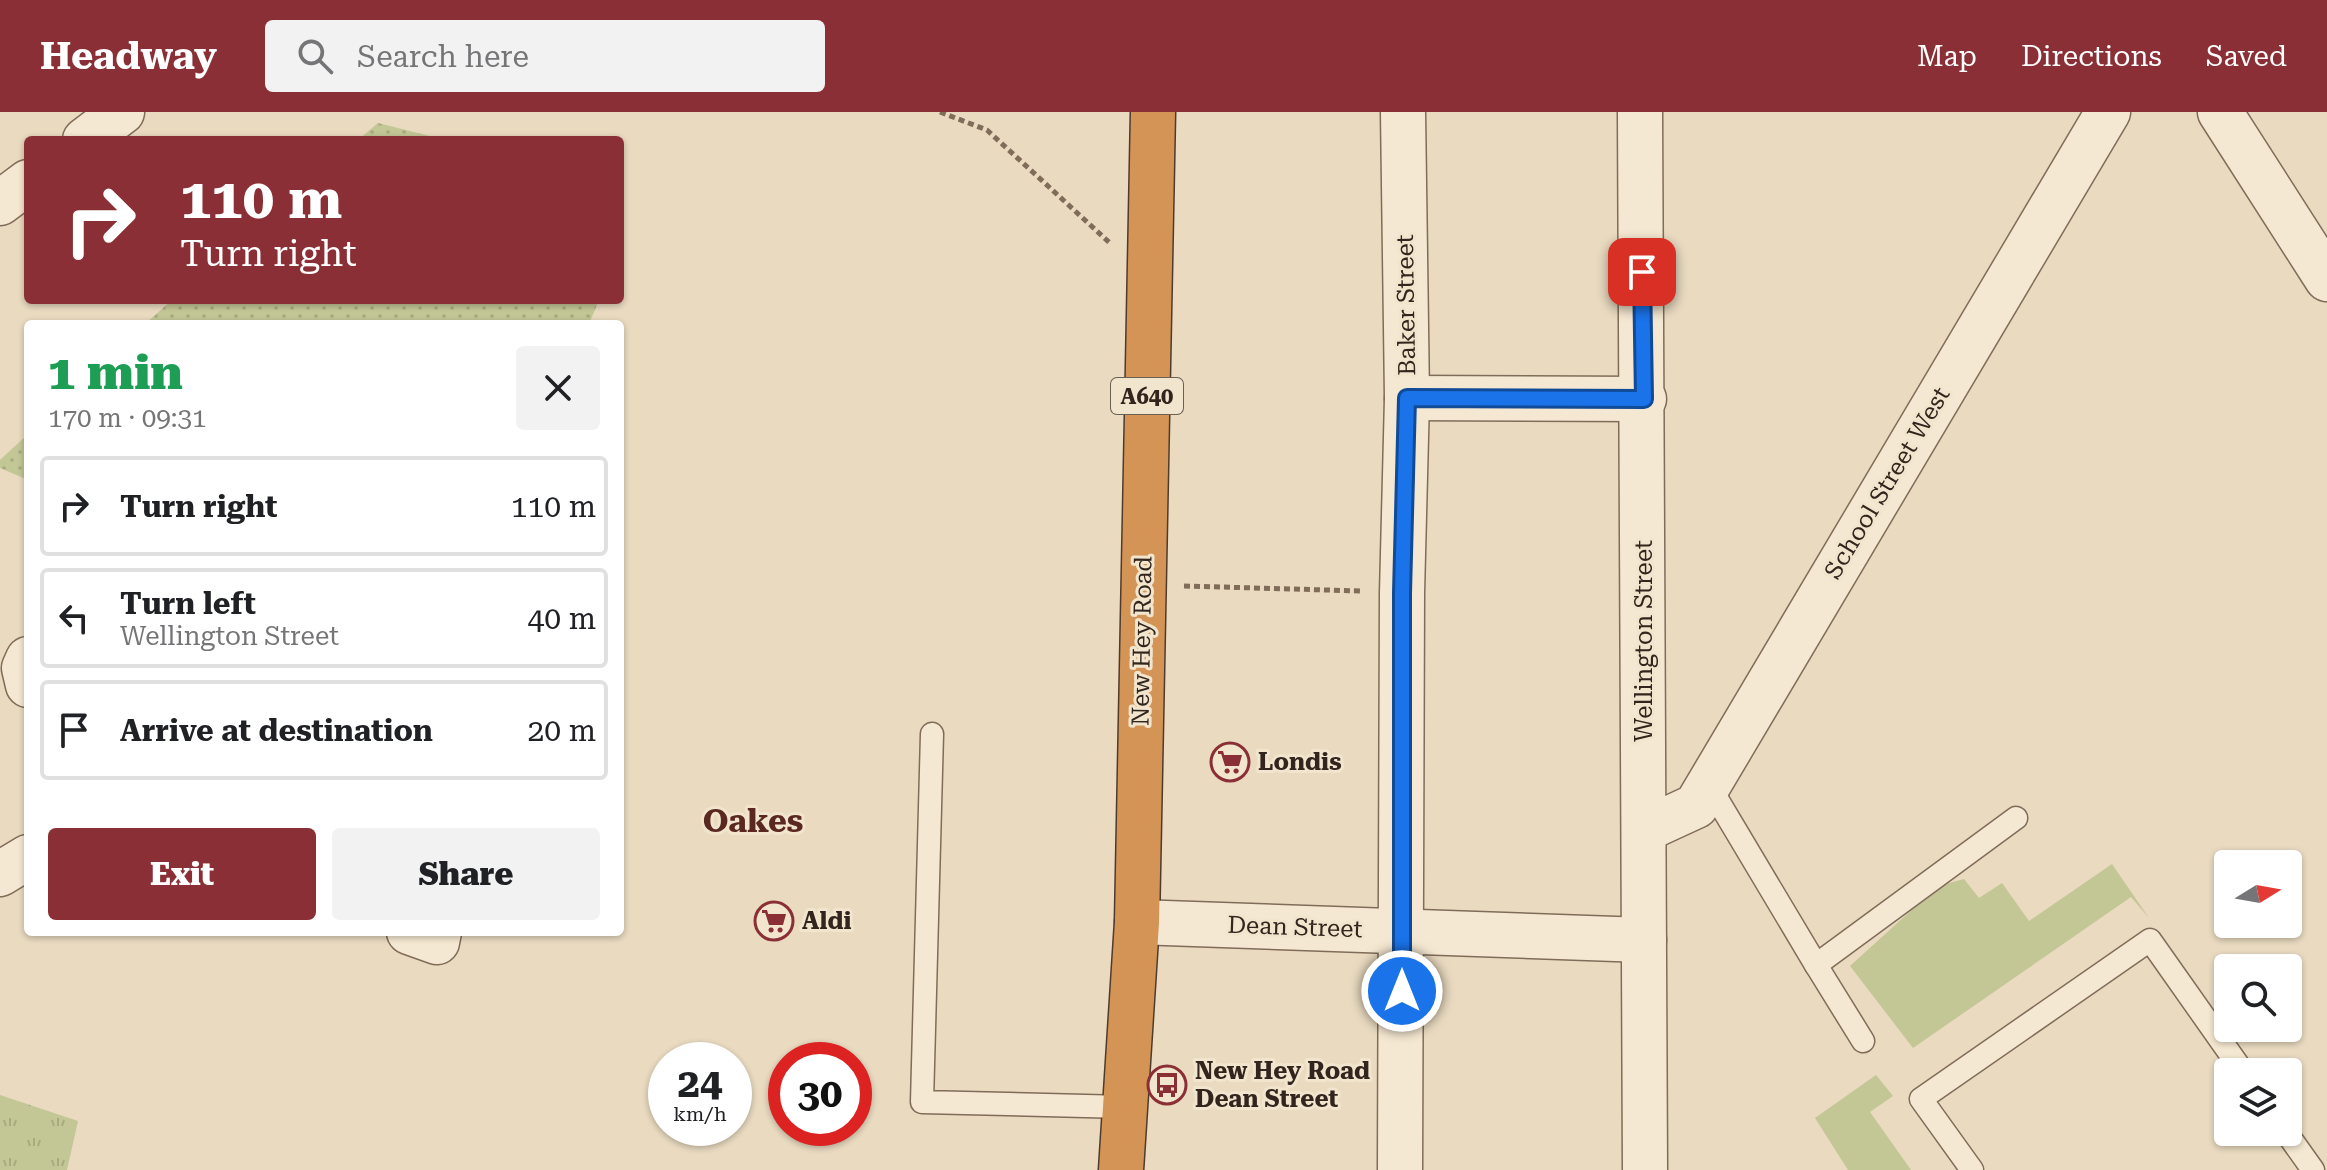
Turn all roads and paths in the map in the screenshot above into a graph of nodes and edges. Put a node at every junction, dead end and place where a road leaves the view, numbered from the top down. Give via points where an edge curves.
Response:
1 (122, 112) edge
2 (940, 112) edge
3 (1153, 112) edge
4 (1403, 112) edge
5 (1640, 112) edge
6 (2108, 112) edge
7 (2220, 112) edge
8 (90, 136) edge
9 (24, 185) edge
10 (0, 203) edge
11 (1149, 279) junction
12 (2327, 279) edge
13 (1407, 398) junction
14 (1644, 399) junction
15 (1143, 584) junction
16 (1402, 593) junction
17 (932, 734) dead end
18 (1708, 784) junction
19 (2016, 818) dead end
20 (1644, 830) junction
21 (24, 859) edge
22 (0, 874) edge
23 (1137, 922) junction
24 (1402, 931) junction
25 (420, 936) edge
26 (438, 936) edge
27 (1644, 940) junction
28 (1816, 965) junction
29 (1863, 1041) dead end
30 (2233, 1058) edge
31 (1125, 1107) junction
32 (2296, 1146) edge
33 (1121, 1170) edge
34 (1400, 1170) edge
35 (1645, 1170) edge
36 (1972, 1170) edge
37 (2313, 1170) edge

1 - 8 street
2 - 11 path via 987,130
3 - 11 highway, New Hey Road / A640
4 - 13 street, Baker Street
5 - 14 street, Wellington Street
6 - 18 street, School Street West
7 - 12 street
9 - 10 street
11 - 15 highway, New Hey Road / A640
13 - 14 street
13 - 16 street, Baker Street
14 - 20 street, Wellington Street
15 - 16 path
15 - 23 highway, New Hey Road / A640
16 - 24 street, Baker Street
17 - 31 lane via 922,1102
18 - 20 street, School Street West via 1696,806
18 - 28 lane
19 - 28 lane
20 - 27 street, Wellington Street
21 - 22 street
23 - 24 street, Dean Street
23 - 31 highway, New Hey Road / A640
24 - 27 street, Dean Street
24 - 34 street, Baker Street
25 - 26 street via 437,942
27 - 35 street, Wellington Street
28 - 29 lane
30 - 36 lane via 2150,940 1921,1099
31 - 33 highway, New Hey Road / A640
32 - 37 lane

